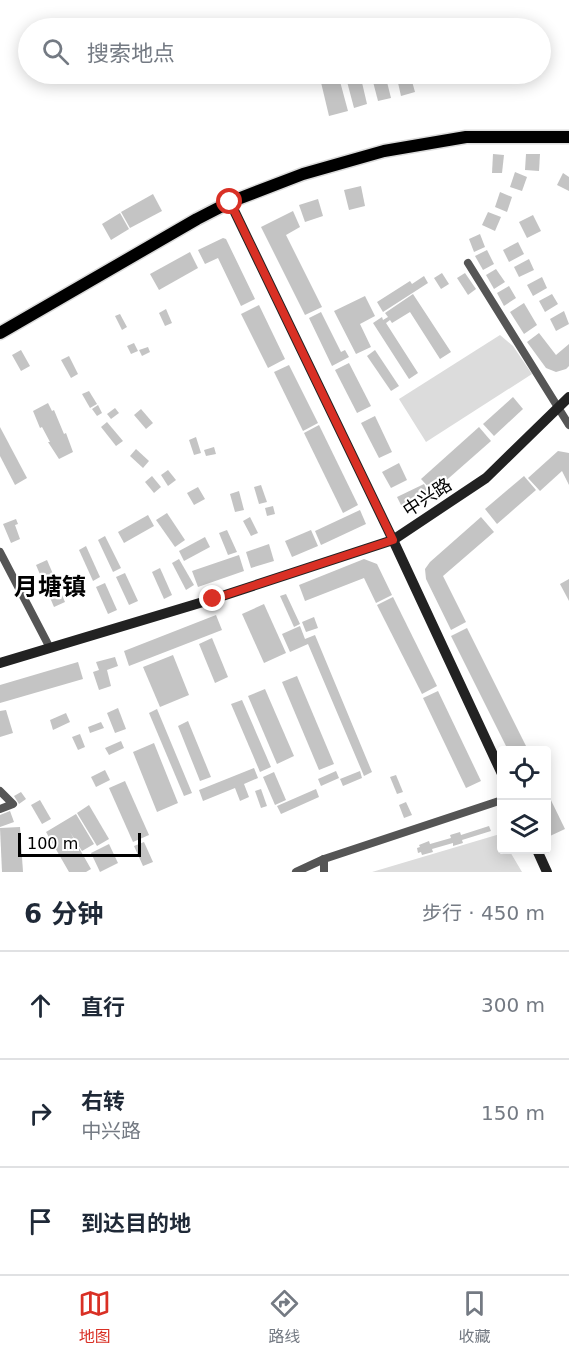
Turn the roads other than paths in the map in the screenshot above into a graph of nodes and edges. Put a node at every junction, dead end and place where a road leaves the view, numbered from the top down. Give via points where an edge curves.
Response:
1 (569, 137) edge
2 (230, 202) junction
3 (468, 263) dead end
4 (0, 333) edge
5 (569, 397) edge
6 (557, 408) junction
7 (569, 425) edge
8 (393, 540) junction
9 (0, 552) edge
10 (50, 648) junction
11 (0, 663) edge
12 (497, 765) edge
13 (0, 791) edge
14 (497, 801) edge
15 (0, 809) edge
16 (539, 854) edge
17 (324, 859) junction
18 (296, 872) edge
19 (324, 872) edge
20 (547, 872) edge

1 - 2 main road via 465,137 384,151 303,174
2 - 4 main road
2 - 8 main road
3 - 6 street
5 - 6 main road, 中兴路
6 - 7 street
6 - 8 main road, 中兴路 via 486,478
8 - 10 main road, 中兴路
8 - 12 main road
9 - 10 street
10 - 11 main road, 中兴路
13 - 15 street via 13,804
14 - 17 street
16 - 20 main road
17 - 18 street
17 - 19 street

